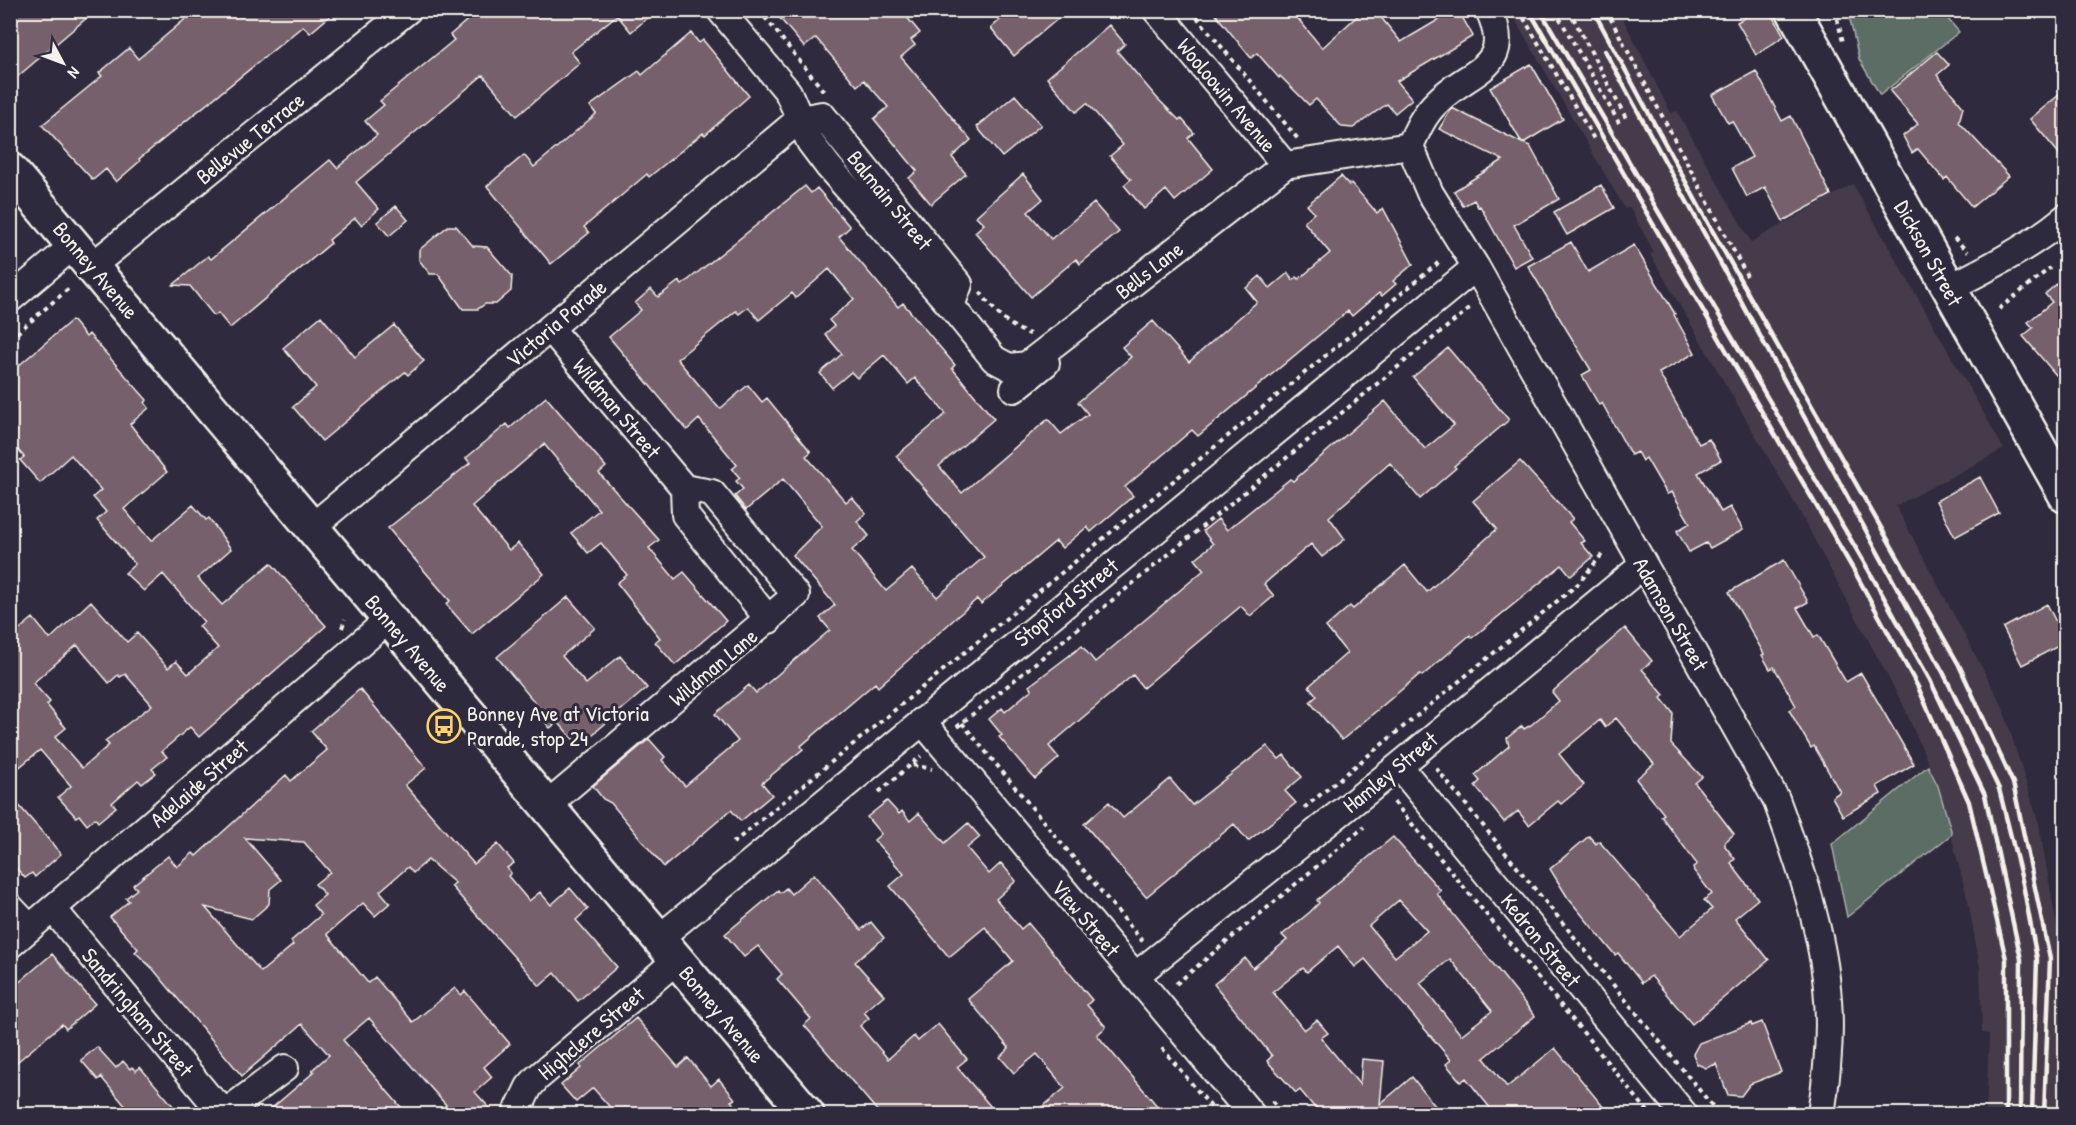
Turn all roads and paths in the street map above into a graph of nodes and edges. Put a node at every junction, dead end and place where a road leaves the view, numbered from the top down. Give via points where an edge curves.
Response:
1 (408, 10) edge
2 (720, 10) edge
3 (1156, 10) edge
4 (1191, 10) edge
5 (1490, 10) edge
6 (1519, 10) edge
7 (1555, 10) edge
8 (1569, 10) edge
9 (1606, 10) edge
10 (1793, 11) edge
11 (800, 119) junction
12 (1627, 120) dead end
13 (1619, 123) dead end
14 (1594, 139) dead end
15 (1299, 140) dead end
16 (1410, 146) junction
17 (1285, 165) junction
18 (10, 170) edge
19 (2066, 217) edge
20 (83, 255) junction
21 (1440, 259) dead end
22 (1476, 267) junction
23 (2050, 268) dead end
24 (1747, 276) dead end
25 (1949, 288) junction
26 (68, 289) dead end
27 (10, 299) edge
28 (1470, 308) dead end
29 (1999, 309) dead end
30 (550, 328) junction
31 (10, 339) edge
32 (1011, 378) joint
33 (684, 488) junction
34 (2066, 496) edge
35 (312, 527) junction
36 (1604, 552) dead end
37 (1643, 565) junction
38 (388, 620) junction
39 (769, 620) junction
40 (922, 721) junction
41 (962, 723) junction
42 (957, 727) dead end
43 (1399, 766) junction
44 (1436, 768) dead end
45 (545, 807) junction
46 (1385, 810) dead end
47 (1300, 812) dead end
48 (1366, 825) dead end
49 (726, 849) dead end
50 (10, 907) edge
51 (53, 909) junction
52 (30, 928) junction
53 (1151, 933) dead end
54 (1141, 942) junction
55 (10, 945) edge
56 (1147, 947) dead end
57 (668, 950) junction
58 (1135, 976) junction
59 (1176, 984) dead end
60 (285, 1068) dead end
61 (226, 1113) edge
62 (516, 1114) edge
63 (807, 1114) edge
64 (1251, 1114) edge
65 (1650, 1114) edge
66 (1684, 1114) edge
67 (1719, 1114) edge
68 (1821, 1114) edge

1 - 20 street, Bellevue Terrace
2 - 11 street, Balmain Street via 788,92
3 - 17 street, Wooloowin Avenue
4 - 15 path
5 - 16 street via 1499,38 1496,52 1488,64 1438,100
6 - 14 path
7 - 13 path
8 - 12 path
9 - 24 path
10 - 25 street, Dickson Street
11 - 30 street, Victoria Parade
11 - 32 street, Balmain Street via 810,142 828,166
16 - 17 street, Wooloowin Avenue
16 - 22 street, Adamson Street via 1430,193
17 - 32 street, Bells Lane
18 - 20 street, Bonney Avenue
19 - 25 street via 2018,251
20 - 27 street, Bellevue Terrace
20 - 35 street, Bonney Avenue
21 - 49 path
22 - 37 street, Adamson Street
22 - 40 street, Stopford Street
23 - 29 path
25 - 34 street, Dickson Street
26 - 31 path
28 - 41 path
30 - 33 street, Wildman Street
30 - 35 street, Victoria Parade
33 - 39 street via 685,515
33 - 39 street, Wildman Lane via 712,493 796,595
35 - 38 street, Bonney Avenue
36 - 47 path via 1578,584
37 - 43 street, Hamley Street
37 - 68 street, Adamson Street via 1756,764 1783,820 1822,955 1828,999 1828,1074
38 - 45 street, Bonney Avenue
38 - 51 street, Adelaide Street
39 - 45 street, Wildman Lane
40 - 57 street, Stopford Street
40 - 58 street, View Street
41 - 42 path
41 - 54 path
43 - 58 street, Hamley Street
43 - 66 street, Kedron Street
44 - 67 path
45 - 57 street, Bonney Avenue
46 - 65 path via 1396,801
48 - 59 path
50 - 52 street
51 - 52 street, Adelaide Street
51 - 61 street, Sandringham Street
52 - 55 street, Adelaide Street
53 - 54 path
54 - 56 path
57 - 62 street, Highclere Street via 537,1078
57 - 63 street, Bonney Avenue
58 - 64 street, View Street
60 - 61 street, Sandringham Street

